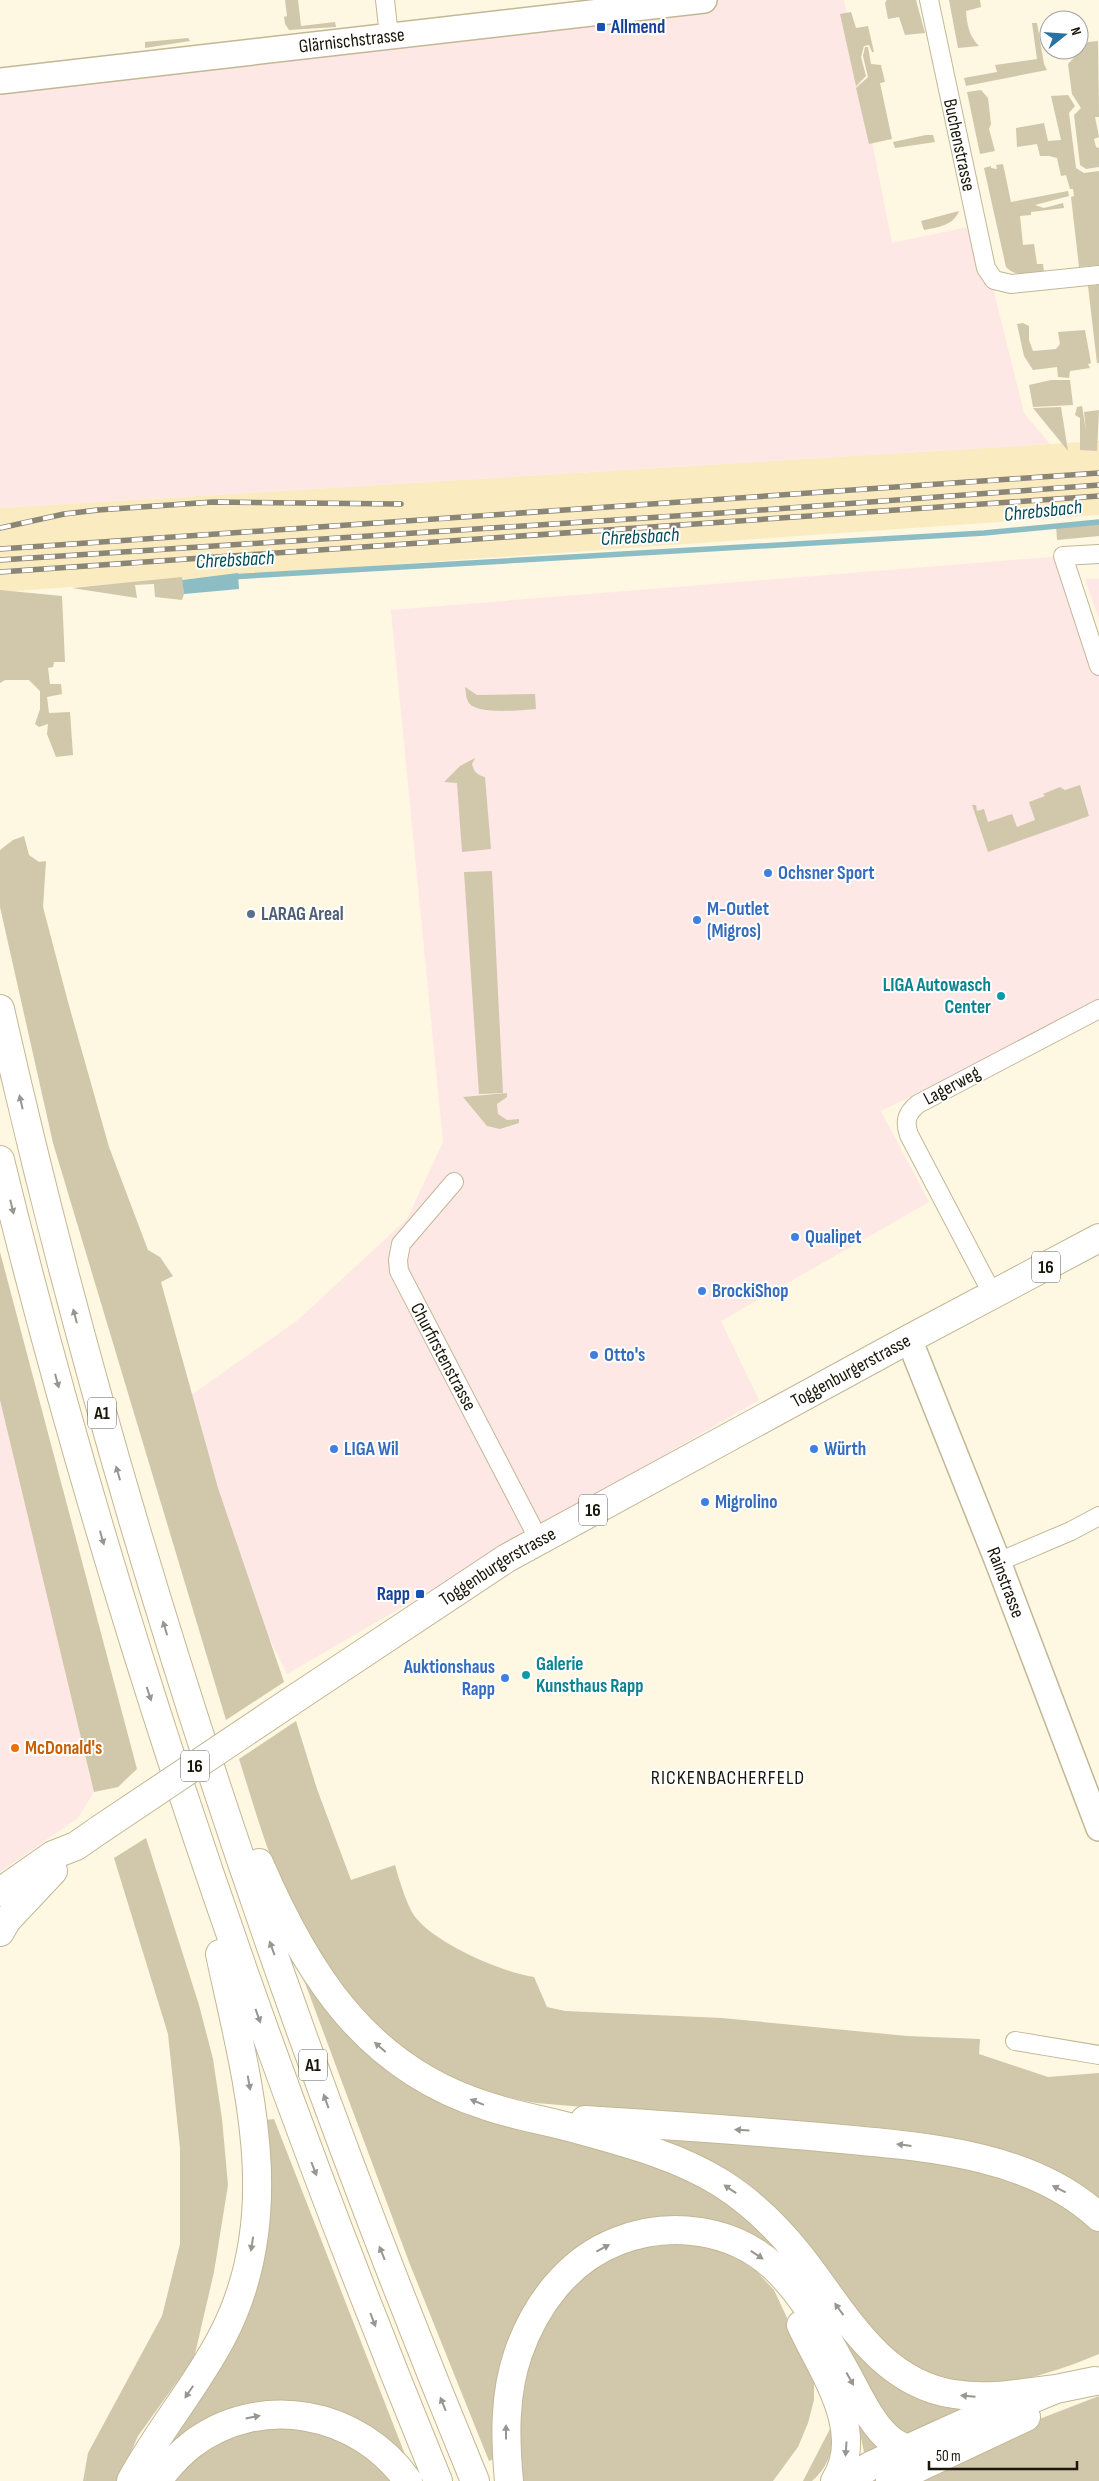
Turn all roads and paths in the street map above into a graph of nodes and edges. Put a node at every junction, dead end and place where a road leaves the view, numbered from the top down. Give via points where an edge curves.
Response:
1 (385, 0) edge
2 (704, 0) edge
3 (929, 0) edge
4 (389, 36) junction
5 (0, 81) edge
6 (1099, 275) edge
7 (1099, 554) edge
8 (1099, 666) edge
9 (0, 1009) edge
10 (1099, 1009) edge
11 (0, 1160) edge
12 (454, 1182) dead end
13 (1099, 1238) edge
14 (993, 1295) junction
15 (909, 1339) junction
16 (1099, 1516) edge
17 (540, 1540) junction
18 (998, 1562) junction
19 (179, 1675) junction
20 (192, 1821) junction
21 (1099, 1828) edge
22 (76, 1846) junction
23 (0, 1892) edge
24 (0, 1932) edge
25 (1015, 2041) dead end
26 (1099, 2055) edge
27 (524, 2115) junction
28 (1099, 2217) edge
29 (791, 2288) junction
30 (1097, 2381) edge
31 (1056, 2389) junction
32 (906, 2449) junction
33 (946, 2454) junction
34 (131, 2481) edge
35 (157, 2481) edge
36 (408, 2481) edge
37 (438, 2481) edge
38 (474, 2481) edge
39 (509, 2481) edge
40 (834, 2481) edge
41 (846, 2481) edge
42 (890, 2481) edge

1 - 4 street
2 - 4 street, Glärnischstrasse
3 - 6 street, Buchenstrasse via 983,261 990,274 1000,283 1023,284
4 - 5 street, Glärnischstrasse
7 - 8 street via 1063,556
19 -> 9 main road, A1 via 82,1344
10 - 14 street, Lagerweg via 918,1104 907,1117 910,1135
11 -> 20 main road, A1 via 79,1460 147,1688
12 - 17 street, Churfirstenstrasse via 401,1244 398,1271
13 - 14 main road, Toggenburgerstrasse / 16
14 - 15 main road, Toggenburgerstrasse / 16
15 - 17 main road, Toggenburgerstrasse / 16
15 - 18 street, Rainstrasse
16 - 18 street
17 - 22 main road, Toggenburgerstrasse / 16, bridge via 461,1588
18 - 21 street, Rainstrasse
27 -> 19 main road via 484,2106 439,2087 380,2048 342,2009 304,1955 274,1896
38 -> 19 main road, A1 via 373,2231 226,1820
20 -> 34 main road via 252,2100 258,2170 256,2218 244,2281 223,2335
20 -> 37 main road, A1 via 306,2147
22 - 23 main road, Toggenburgerstrasse / 16 via 53,1856
22 - 24 main road, Toggenburgerstrasse / 16 via 26,1897
25 - 26 street
28 -> 27 main road via 1064,2191 1009,2166 905,2144
31 -> 27 main road via 982,2397 924,2387 881,2359 866,2344 783,2236 736,2193 671,2158
29 -> 32 main road via 808,2307 874,2421 887,2436
39 -> 29 main road via 508,2404 522,2344 531,2321 546,2298 588,2257 614,2242 646,2232 679,2230 707,2233 752,2251 773,2266
29 -> 40 main road via 796,2314 844,2422 846,2455 843,2468
30 - 31 main road
30 - 33 main road
31 - 32 main road via 980,2416
32 - 33 main road
32 - 41 main road
33 - 42 main road
35 -> 36 main road via 177,2457 208,2434 247,2418 282,2414 322,2419 352,2431 381,2450

